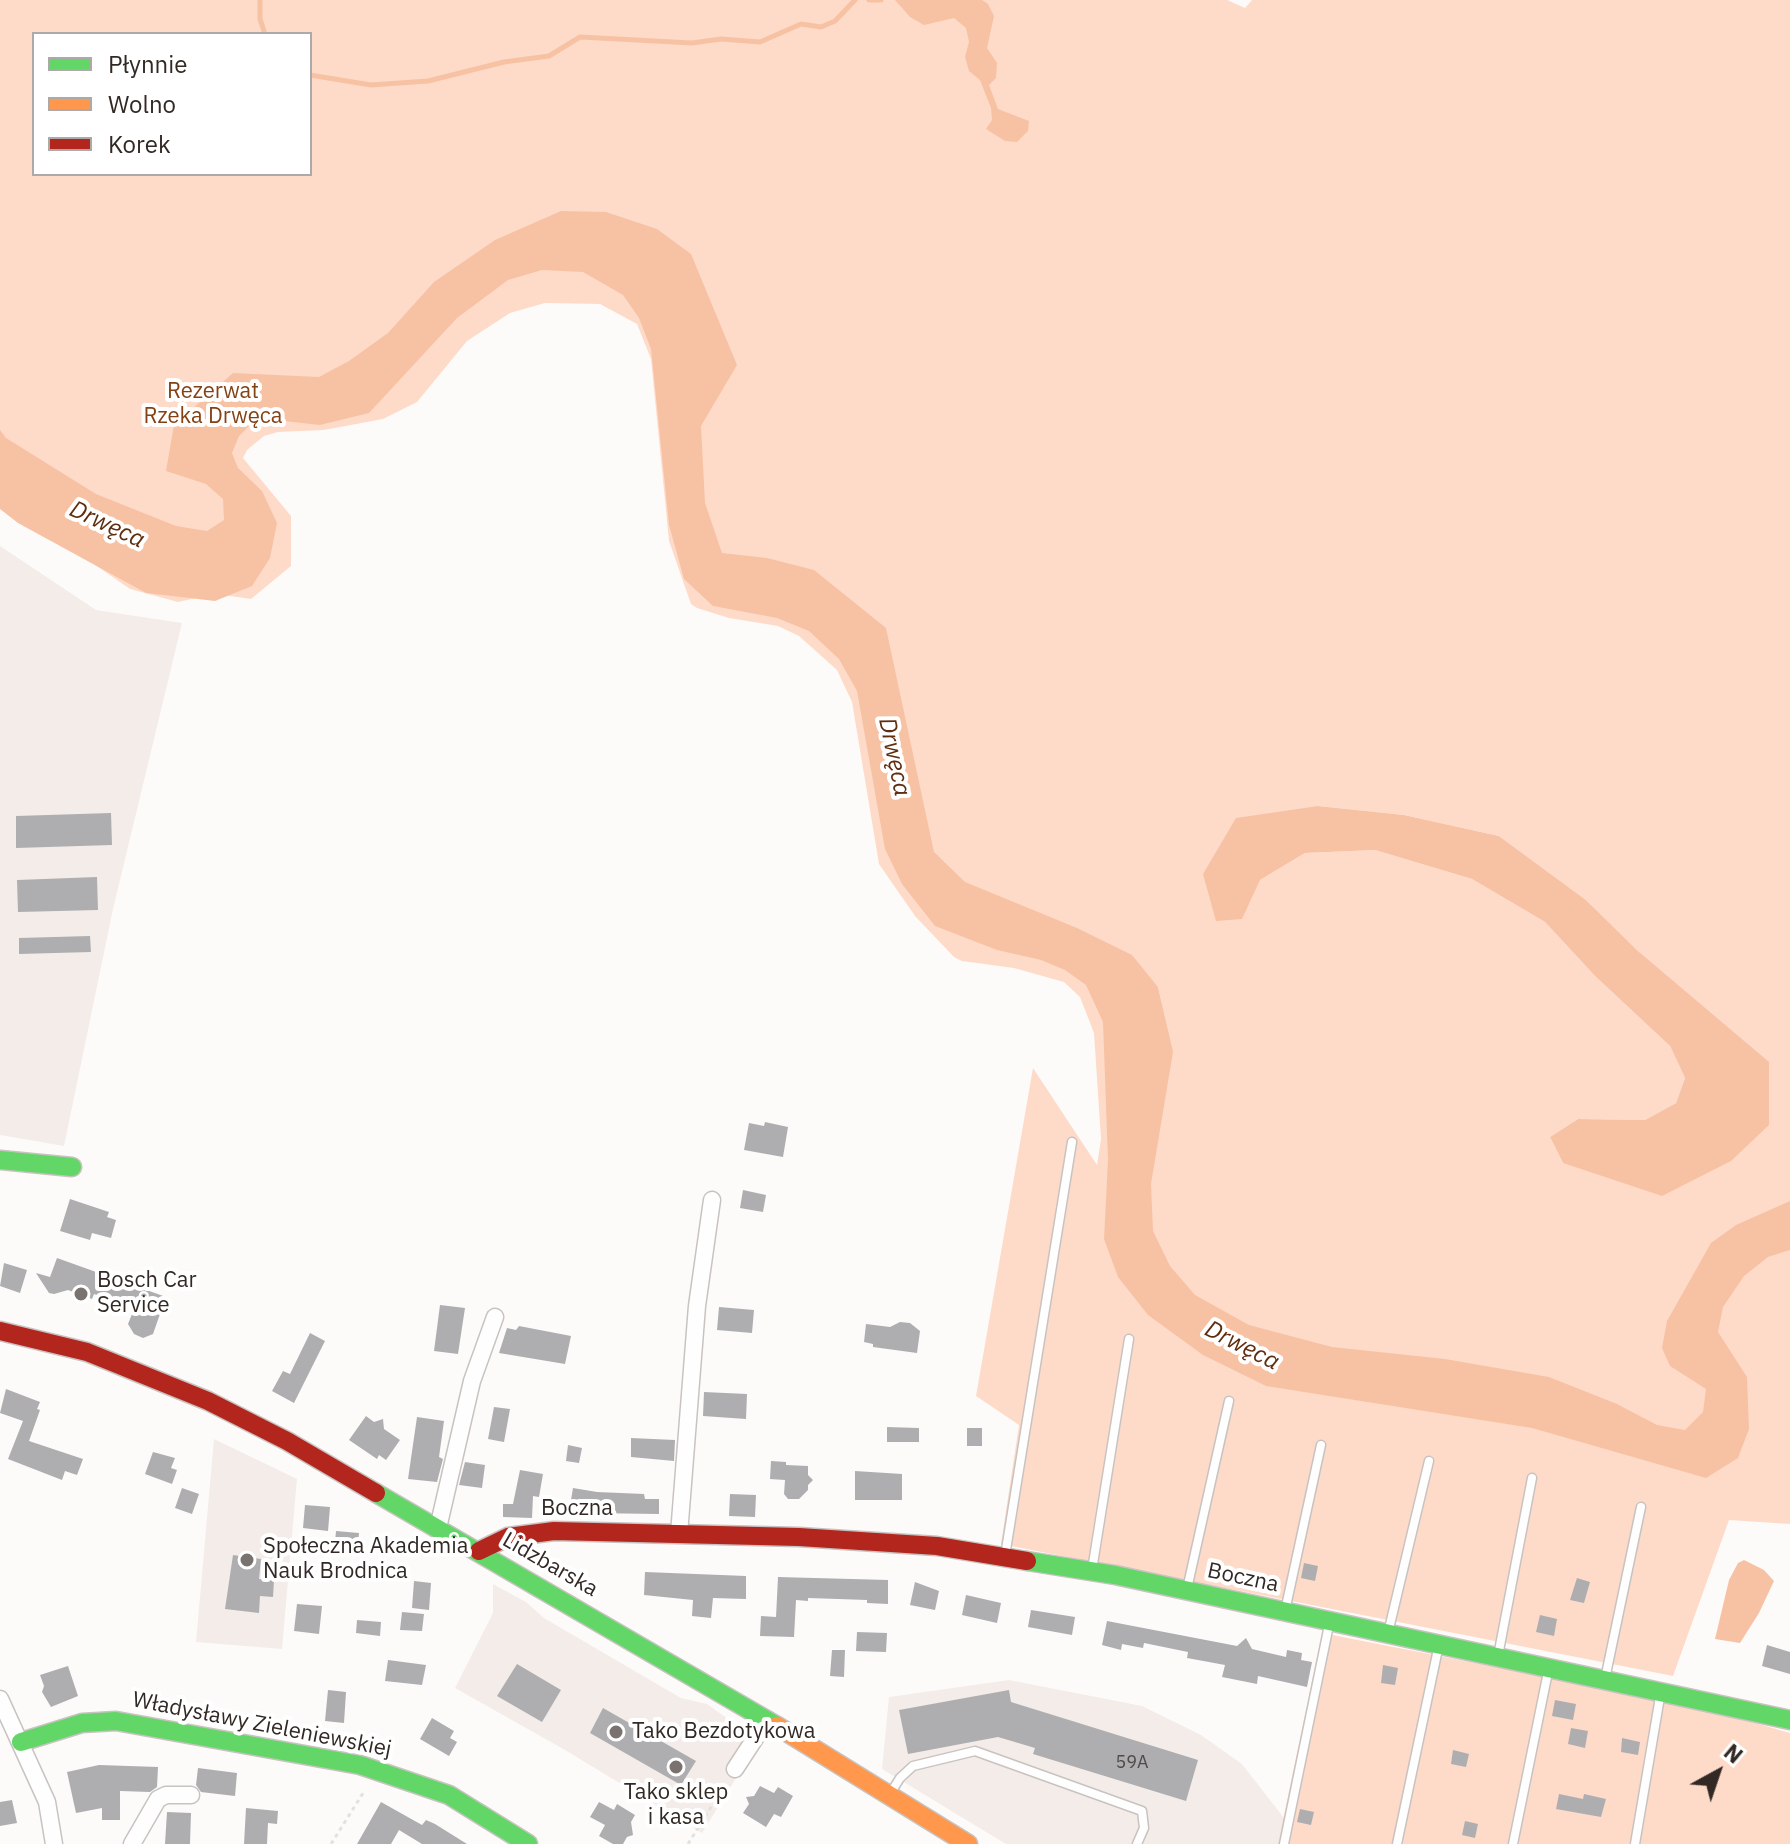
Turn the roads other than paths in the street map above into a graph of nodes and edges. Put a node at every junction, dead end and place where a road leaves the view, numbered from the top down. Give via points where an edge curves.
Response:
1 (1072, 1142) dead end
2 (0, 1160) edge
3 (72, 1167) dead end
4 (712, 1200) dead end
5 (495, 1317) dead end
6 (0, 1331) edge
7 (1129, 1339) dead end
8 (1229, 1401) dead end
9 (1321, 1445) dead end
10 (1429, 1461) dead end
11 (1532, 1478) dead end
12 (1641, 1507) dead end
13 (438, 1528) junction
14 (679, 1534) junction
15 (479, 1551) junction
16 (1005, 1557) junction
17 (1092, 1571) junction
18 (1187, 1590) junction
19 (1285, 1611) junction
20 (1330, 1621) junction
21 (1388, 1633) junction
22 (1439, 1644) junction
23 (1497, 1657) junction
24 (1549, 1668) junction
25 (1605, 1680) junction
26 (1660, 1692) junction
27 (0, 1699) edge
28 (767, 1720) junction
29 (1790, 1720) edge
30 (21, 1742) junction
31 (735, 1769) road end
32 (191, 1795) dead end
33 (890, 1795) junction
34 (54, 1844) edge
35 (132, 1844) edge
36 (528, 1844) edge
37 (968, 1844) edge
38 (1137, 1844) edge
39 (1284, 1844) edge
40 (1397, 1844) edge
41 (1513, 1844) edge
42 (1635, 1844) edge

1 - 16 lane
2 - 3 street
4 - 14 street via 697,1306
5 - 13 street via 472,1381
6 - 13 street, Lidzbarska via 87,1352 208,1401
7 - 17 lane
8 - 18 lane
9 - 19 lane
10 - 21 lane
11 - 23 lane
12 - 25 lane
13 - 15 street, Lidzbarska
14 - 15 street, Boczna via 530,1533
14 - 16 street, Boczna via 937,1546
15 - 28 street, Lidzbarska
16 - 17 street, Boczna
17 - 18 street, Boczna
18 - 19 street, Boczna
19 - 20 street, Boczna
20 - 21 street, Boczna
20 - 39 lane
21 - 22 street, Boczna
22 - 23 street, Boczna
22 - 40 lane
23 - 24 street, Boczna
24 - 25 street, Boczna
24 - 41 lane
25 - 26 street, Boczna
26 - 29 street, Boczna
26 - 42 lane
27 - 30 street
28 - 31 street
28 - 33 street, Lidzbarska
30 - 34 street via 47,1802
30 - 36 street, Władysławy Zieleniewskiej via 82,1723 116,1721 377,1770 449,1795
32 - 35 street via 158,1799
33 - 37 street, Lidzbarska
33 - 38 lane via 913,1766 975,1751 1142,1811 1144,1828

